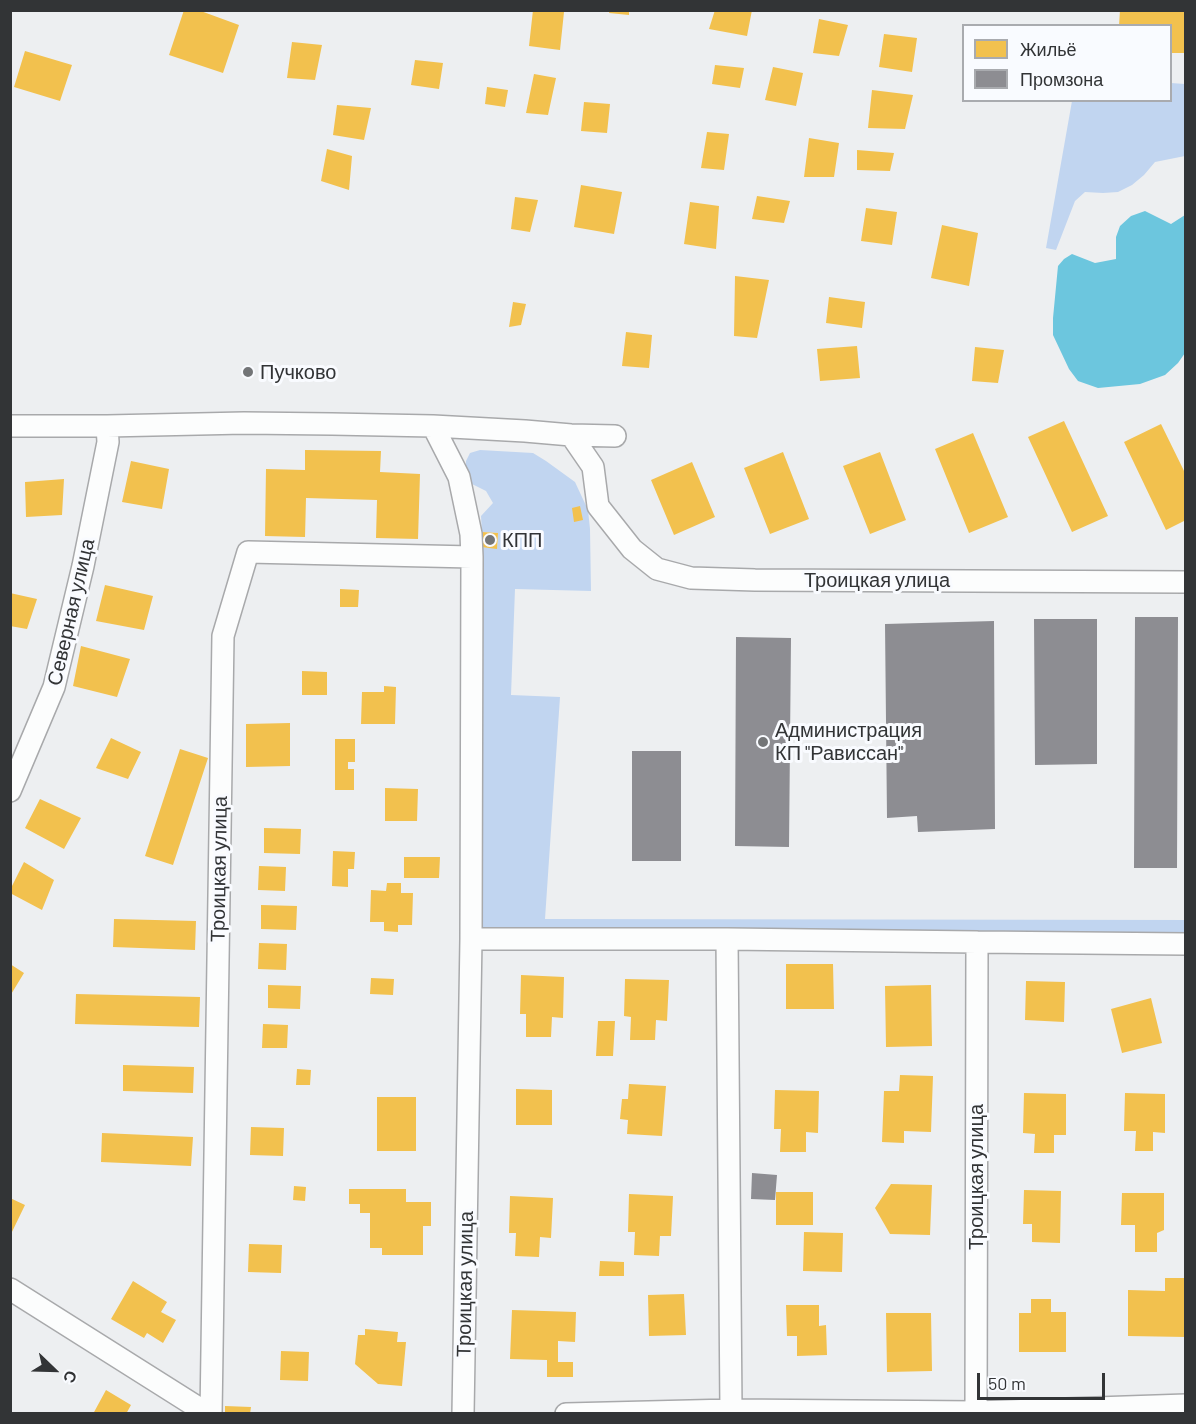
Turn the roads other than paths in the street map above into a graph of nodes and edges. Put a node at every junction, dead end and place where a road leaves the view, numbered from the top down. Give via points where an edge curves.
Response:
1 (10, 426) edge
2 (107, 426) junction
3 (433, 426) junction
4 (571, 435) junction
5 (615, 436) dead end
6 (472, 557) junction
7 (1185, 582) edge
8 (10, 791) edge
9 (471, 939) junction
10 (727, 939) junction
11 (976, 942) junction
12 (1185, 944) edge
13 (10, 1289) edge
14 (1185, 1406) edge
15 (731, 1410) junction
16 (976, 1412) junction
17 (209, 1413) edge
18 (463, 1413) edge
19 (566, 1413) edge

1 - 2 street
2 - 3 street
2 - 8 street, Северная улица via 108,442 88,543 54,687
3 - 4 street
3 - 6 street, Троицкая улица via 459,477
4 - 5 street
4 - 7 street, Троицкая улица via 593,467 598,506 632,549 657,569 691,578
6 - 9 street, Троицкая улица
6 - 17 street, Троицкая улица via 248,552 223,636
9 - 10 street
9 - 18 street, Троицкая улица
10 - 11 street
10 - 15 street
11 - 12 street
11 - 16 street, Троицкая улица
13 - 17 street, Троицкая улица
14 - 16 street
15 - 16 street
15 - 19 street

